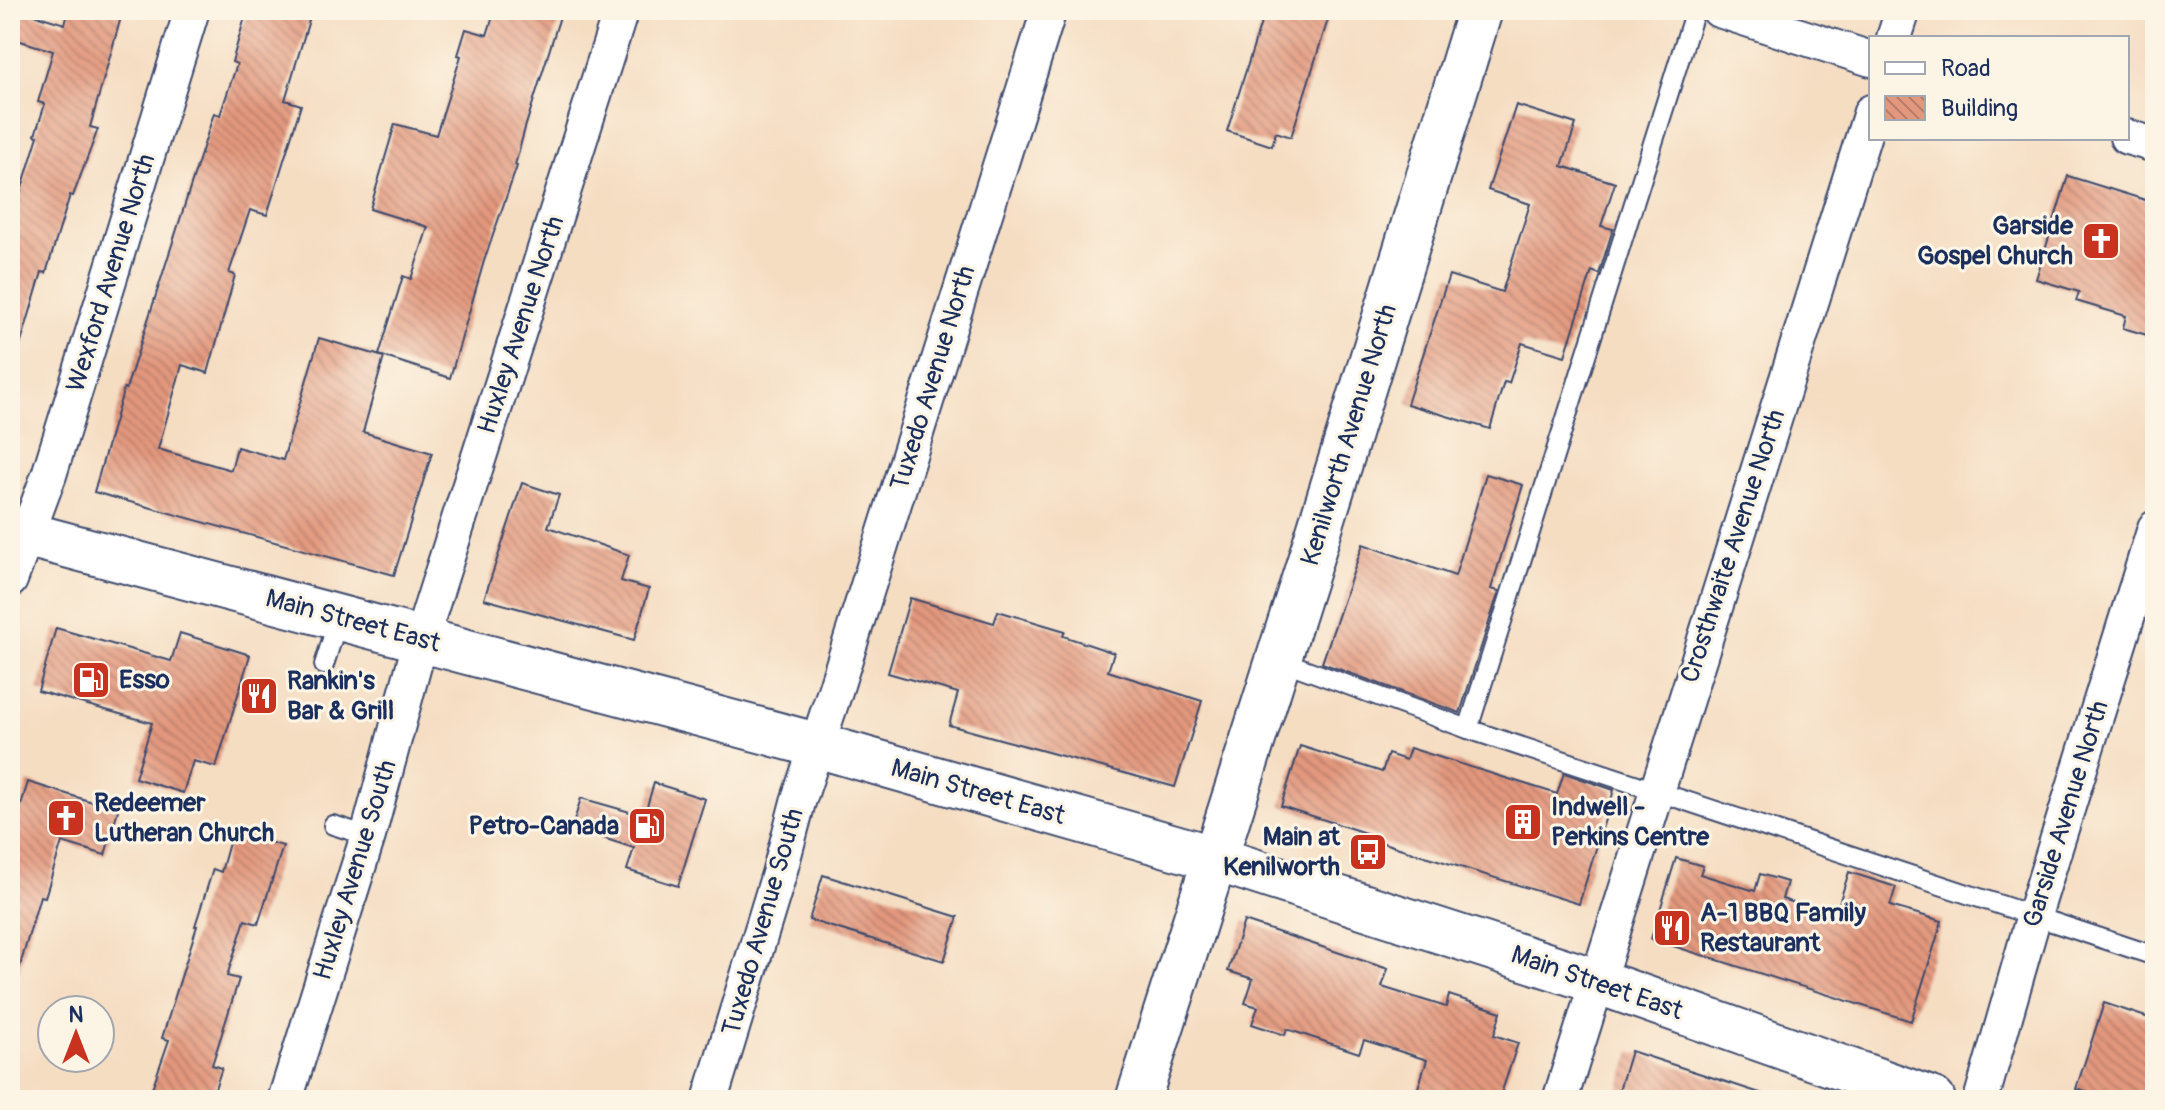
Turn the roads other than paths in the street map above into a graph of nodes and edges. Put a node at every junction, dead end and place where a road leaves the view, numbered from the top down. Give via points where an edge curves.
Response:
1 (192, 10) edge
2 (621, 10) edge
3 (1049, 10) edge
4 (1480, 10) edge
5 (1695, 10) edge
6 (1719, 10) edge
7 (1903, 10) edge
8 (1895, 36) edge
9 (1869, 58) edge
10 (1869, 118) edge
11 (2129, 138) edge
12 (2155, 145) edge
13 (2155, 528) edge
14 (18, 532) edge
15 (10, 580) edge
16 (339, 617) junction
17 (421, 639) junction
18 (1277, 659) junction
19 (324, 665) dead end
20 (1468, 729) junction
21 (816, 745) junction
22 (1657, 790) junction
23 (333, 825) dead end
24 (368, 836) junction
25 (1213, 858) junction
26 (2034, 915) junction
27 (2155, 956) edge
28 (1596, 981) junction
29 (285, 1100) edge
30 (710, 1100) edge
31 (1138, 1100) edge
32 (1560, 1100) edge
33 (1933, 1100) edge
34 (1981, 1100) edge

1 - 14 street, Wexford Avenue North via 49,475
2 - 17 street, Huxley Avenue North
3 - 21 street, Tuxedo Avenue North
4 - 18 main road, Kenilworth Avenue North
5 - 20 lane
6 - 9 street
7 - 8 street
10 - 22 street, Crosthwaite Avenue North
11 - 12 street
13 - 26 street, Garside Avenue North
14 - 15 street, Wexford Avenue North
14 - 16 main road, Main Street East
16 - 17 main road, Main Street East
16 - 19 lane
17 - 21 main road, Main Street East
17 - 24 street, Huxley Avenue South
18 - 20 lane
18 - 25 main road, Kenilworth Avenue North
20 - 22 lane
21 - 25 main road, Main Street East
21 - 30 street, Tuxedo Avenue South
22 - 26 lane
22 - 28 street, Crosthwaite Avenue North
23 - 24 lane
24 - 29 street, Huxley Avenue South
25 - 28 main road, Main Street East
25 - 31 main road, Kenilworth Avenue North
26 - 27 lane
26 - 34 street, Garside Avenue North
28 - 32 street, Crosthwaite Avenue North
28 - 33 main road, Main Street East

